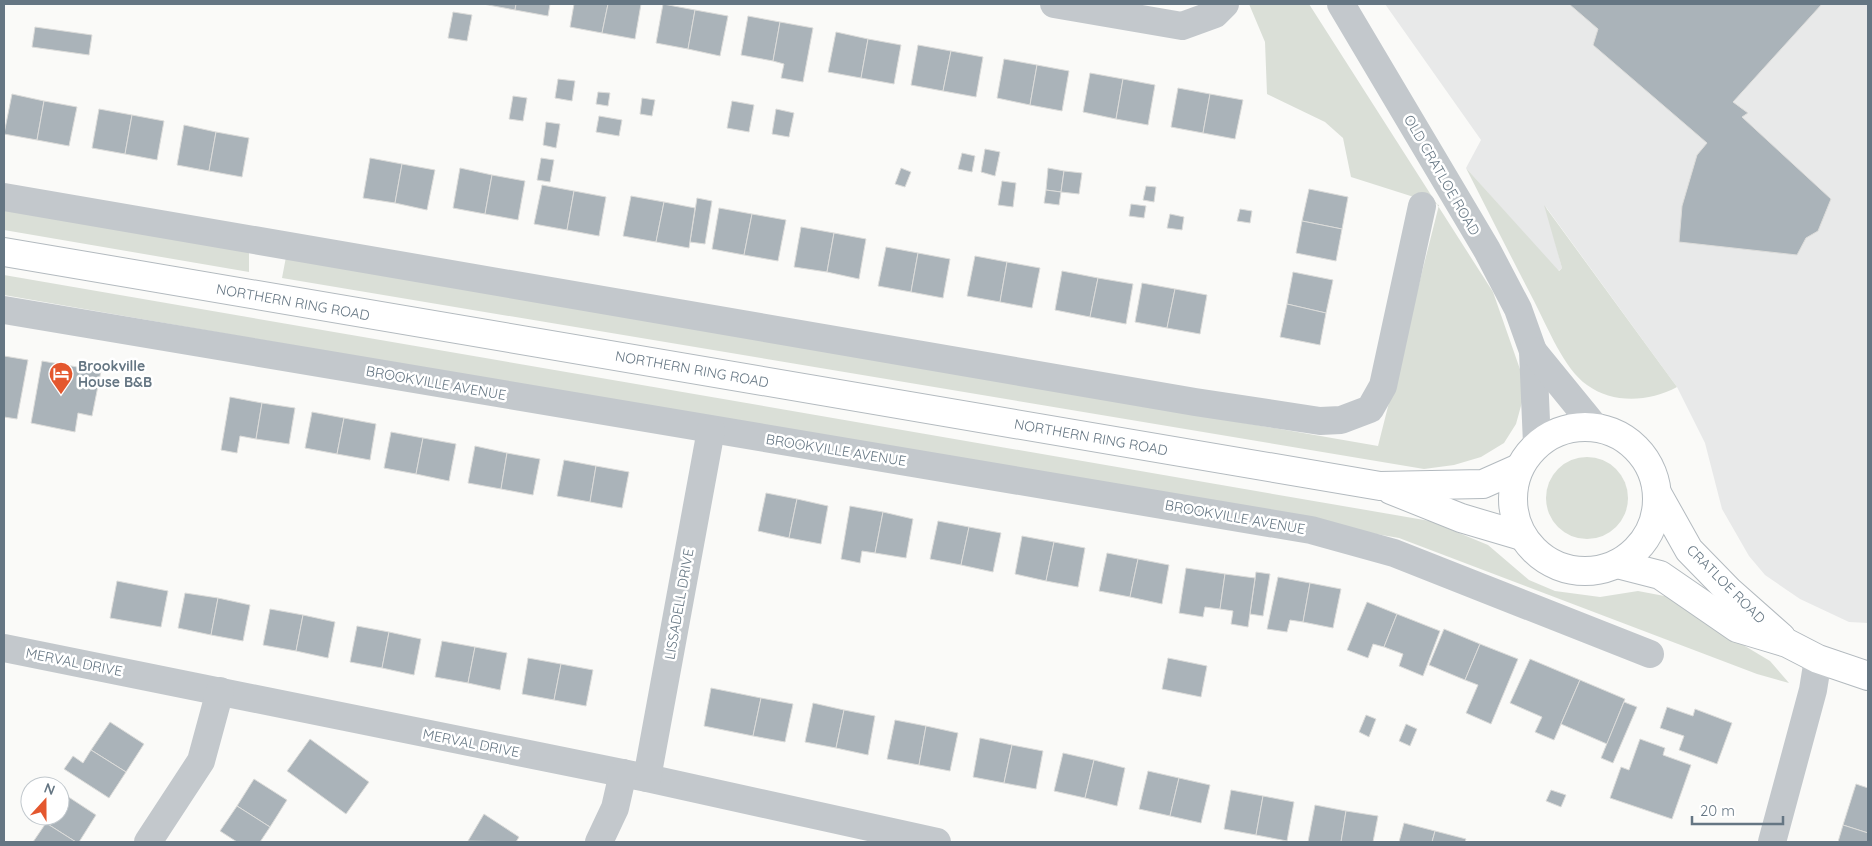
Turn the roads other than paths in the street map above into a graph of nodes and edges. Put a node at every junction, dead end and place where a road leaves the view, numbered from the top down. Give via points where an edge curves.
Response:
1 (1054, 4) edge
2 (1225, 4) edge
3 (1341, 4) edge
4 (4, 197) edge
5 (1422, 206) dead end
6 (4, 252) edge
7 (4, 310) edge
8 (1534, 351) junction
9 (1595, 427) junction
10 (711, 430) junction
11 (1538, 444) junction
12 (1519, 468) junction
13 (1380, 486) junction
14 (1657, 494) junction
15 (1522, 536) junction
16 (1617, 564) junction
17 (1787, 643) junction
18 (4, 648) edge
19 (1650, 654) dead end
20 (1818, 658) junction
21 (1868, 676) edge
22 (220, 691) junction
23 (635, 776) junction
24 (148, 842) edge
25 (599, 842) edge
26 (937, 842) edge
27 (1772, 842) edge

1 - 2 street via 1182,26 1215,14
3 - 8 street, OLD CRATLOE ROAD via 1487,250 1518,309
4 - 5 street via 1320,421 1341,420 1370,409 1383,386
6 - 13 main road, NORTHERN RING ROAD
7 - 10 street, BROOKVILLE AVENUE
8 - 9 street, OLD CRATLOE ROAD
8 - 11 street, OLD CRATLOE ROAD
9 - 11 main road via 1564,429
9 - 14 main road via 1617,434 1634,446 1647,461
10 - 19 street, BROOKVILLE AVENUE via 1311,530 1394,553
10 - 23 street, LISSADELL DRIVE
11 - 12 main road
12 - 13 main road via 1483,484
12 - 15 main road via 1512,502
13 - 15 main road via 1461,518
14 - 16 main road via 1654,522 1648,535 1640,546
14 - 17 main road, CRATLOE ROAD via 1690,550 1729,591
15 - 16 main road via 1540,556 1564,569 1591,571
16 - 17 main road, CRATLOE ROAD via 1660,575 1737,628
17 - 20 main road, CRATLOE ROAD
18 - 22 street, MERVAL DRIVE
20 - 21 main road, CRATLOE ROAD
20 - 27 street via 1813,690
22 - 23 street, MERVAL DRIVE
22 - 24 street via 201,761
23 - 25 street, LISSADELL DRIVE
23 - 26 street, MERVAL DRIVE

